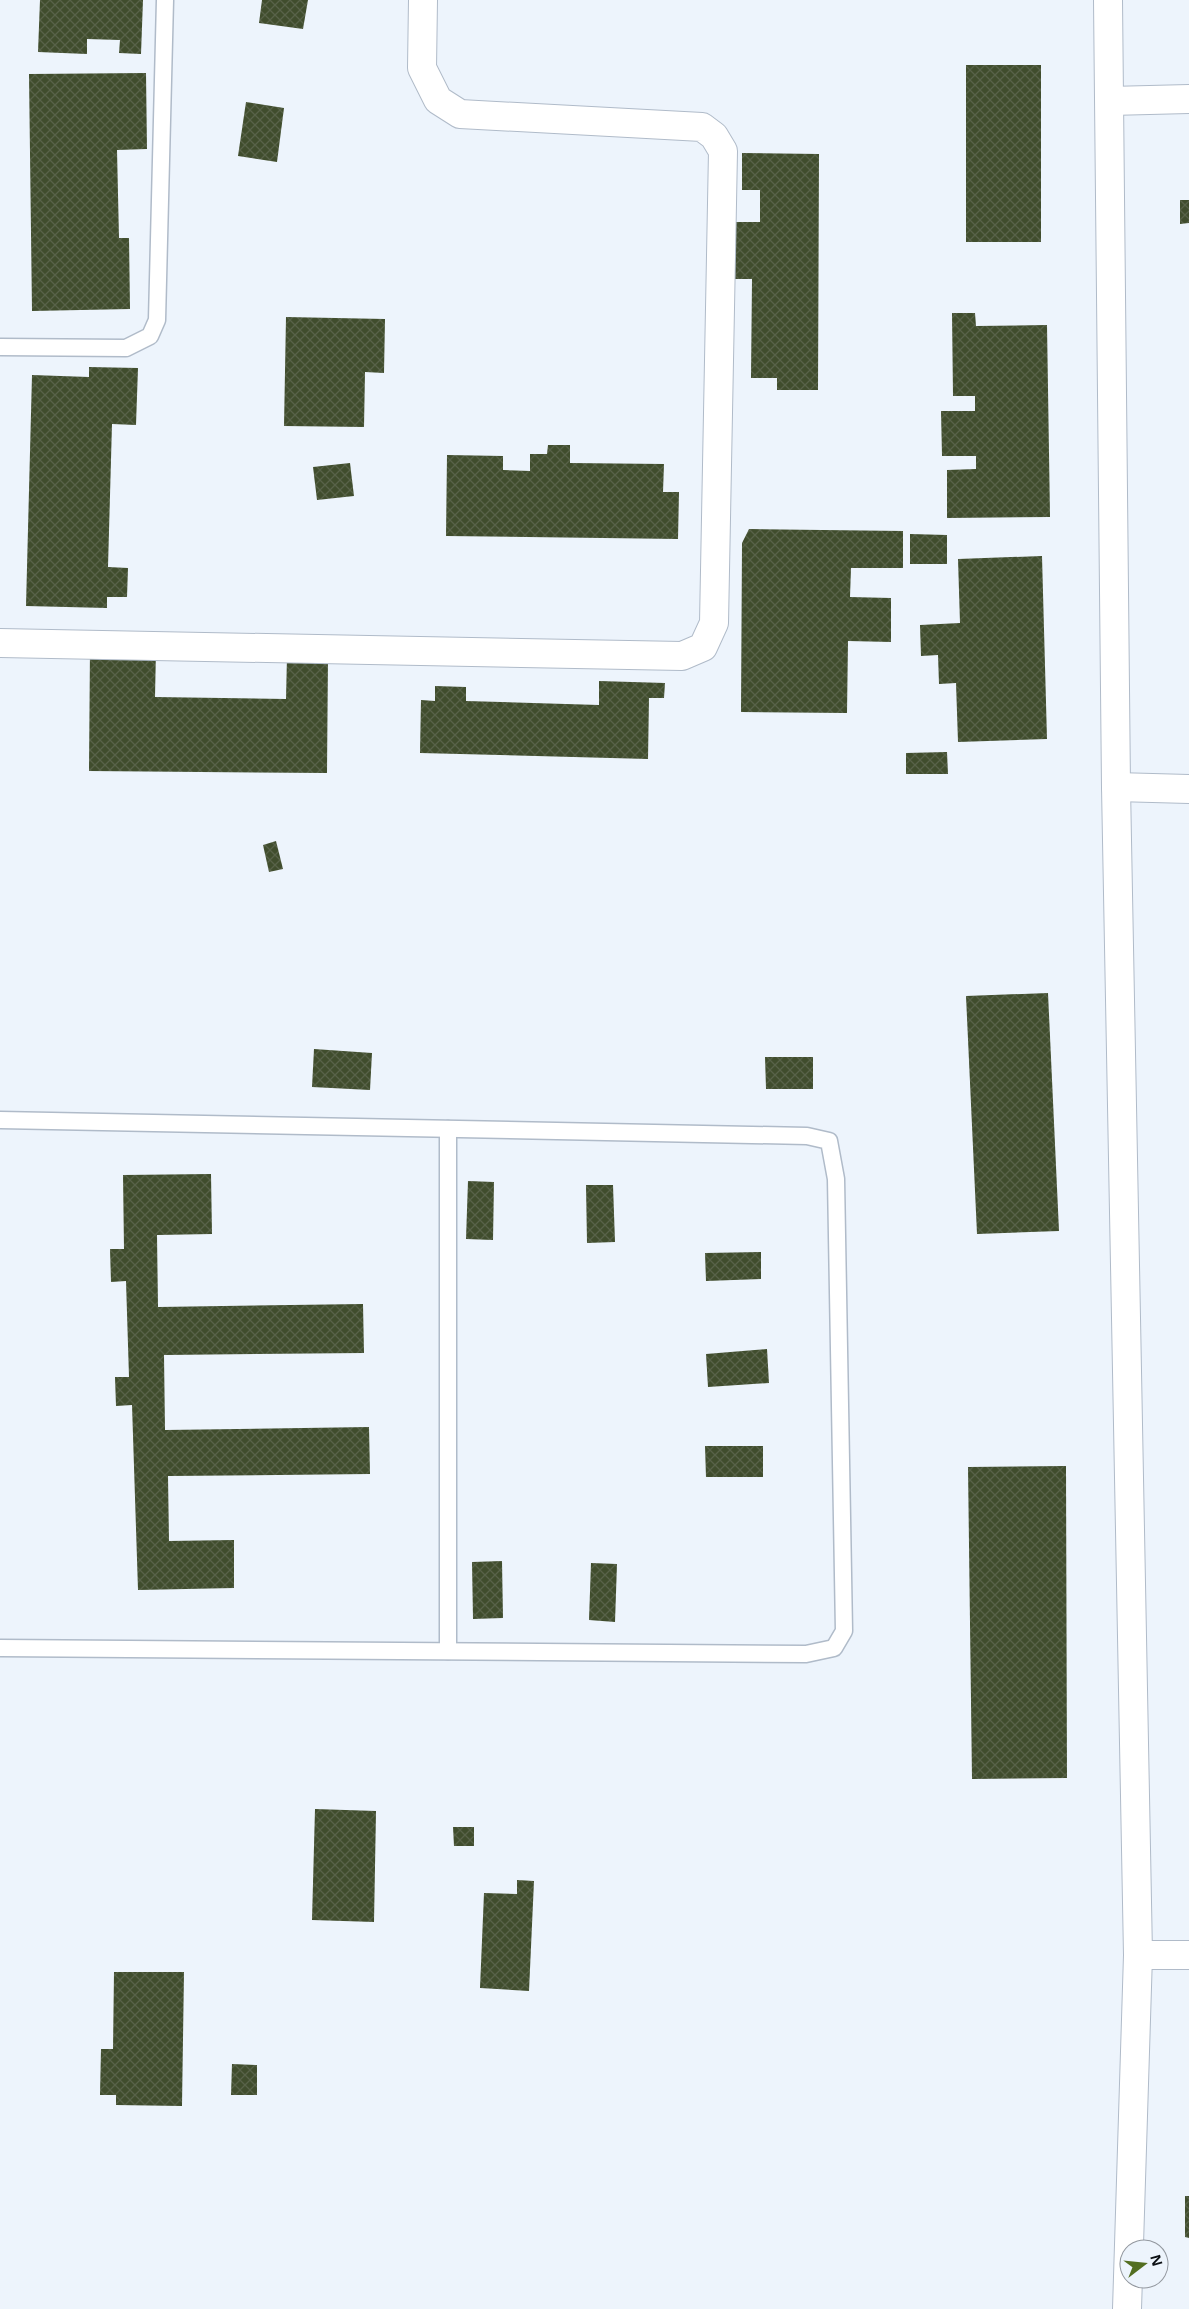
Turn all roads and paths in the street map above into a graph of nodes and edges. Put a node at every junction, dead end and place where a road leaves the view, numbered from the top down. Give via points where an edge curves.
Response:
1 (165, 0) edge
2 (422, 0) edge
3 (1108, 0) edge
4 (1189, 100) edge
5 (1110, 101) junction
6 (0, 347) edge
7 (0, 643) edge
8 (1116, 787) junction
9 (1189, 789) edge
10 (0, 1120) edge
11 (448, 1129) junction
12 (0, 1648) edge
13 (448, 1651) junction
14 (1138, 1955) junction
15 (1189, 1955) edge
16 (1127, 2309) edge

1 - 6 lane via 157,320 150,336 126,348
2 - 7 street via 422,68 438,100 460,114 702,127 714,136 723,151 714,623 703,647 682,656
3 - 5 street
4 - 5 street
5 - 8 street
8 - 9 street
8 - 14 street
10 - 11 lane
11 - 13 lane
11 - 13 lane via 807,1136 829,1141 836,1179 844,1632 834,1648 806,1654
12 - 13 lane
14 - 15 street
14 - 16 street

